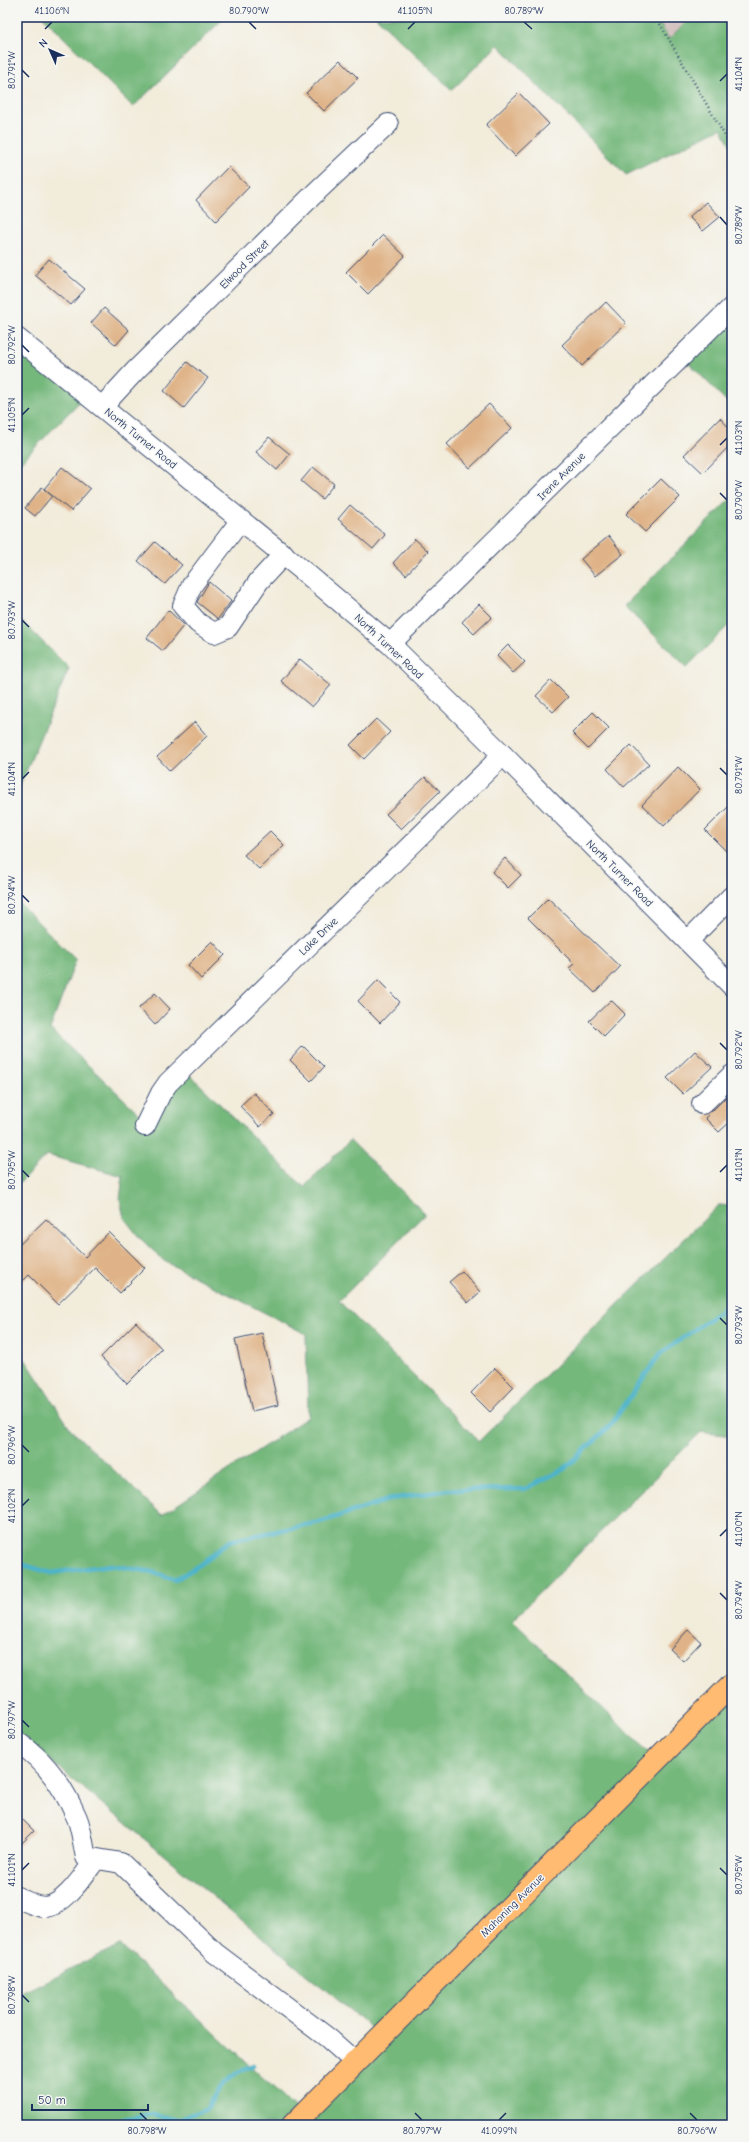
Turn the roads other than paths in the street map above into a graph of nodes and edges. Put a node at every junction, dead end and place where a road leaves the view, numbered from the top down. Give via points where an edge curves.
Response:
1 (388, 124) dead end
2 (732, 307) edge
3 (17, 338) edge
4 (102, 407) junction
5 (241, 520) junction
6 (284, 554) junction
7 (390, 644) junction
8 (503, 755) junction
9 (732, 896) edge
10 (688, 941) junction
11 (732, 986) edge
12 (732, 1075) edge
13 (702, 1104) dead end
14 (145, 1126) dead end
15 (732, 1684) edge
16 (17, 1742) edge
17 (96, 1859) junction
18 (17, 1897) edge
19 (355, 2062) junction
20 (292, 2125) edge

1 - 4 street, Elwood Street via 136,370
2 - 7 street, Irene Avenue
3 - 4 street, North Turner Road
4 - 5 street, North Turner Road
5 - 6 street, North Turner Road
5 - 6 street via 192,585 183,606 198,623 214,633 228,627 259,581
6 - 7 street, North Turner Road
7 - 8 street, North Turner Road
8 - 10 street, North Turner Road
8 - 14 street, Lake Drive via 168,1083
9 - 10 street
10 - 11 street, North Turner Road
12 - 13 street
15 - 19 main road, Mahoning Avenue
16 - 17 street via 28,1749 56,1777 78,1819 86,1857
17 - 18 street via 62,1899 45,1907
17 - 19 street via 121,1863 215,1952 328,2038
19 - 20 main road, Mahoning Avenue

